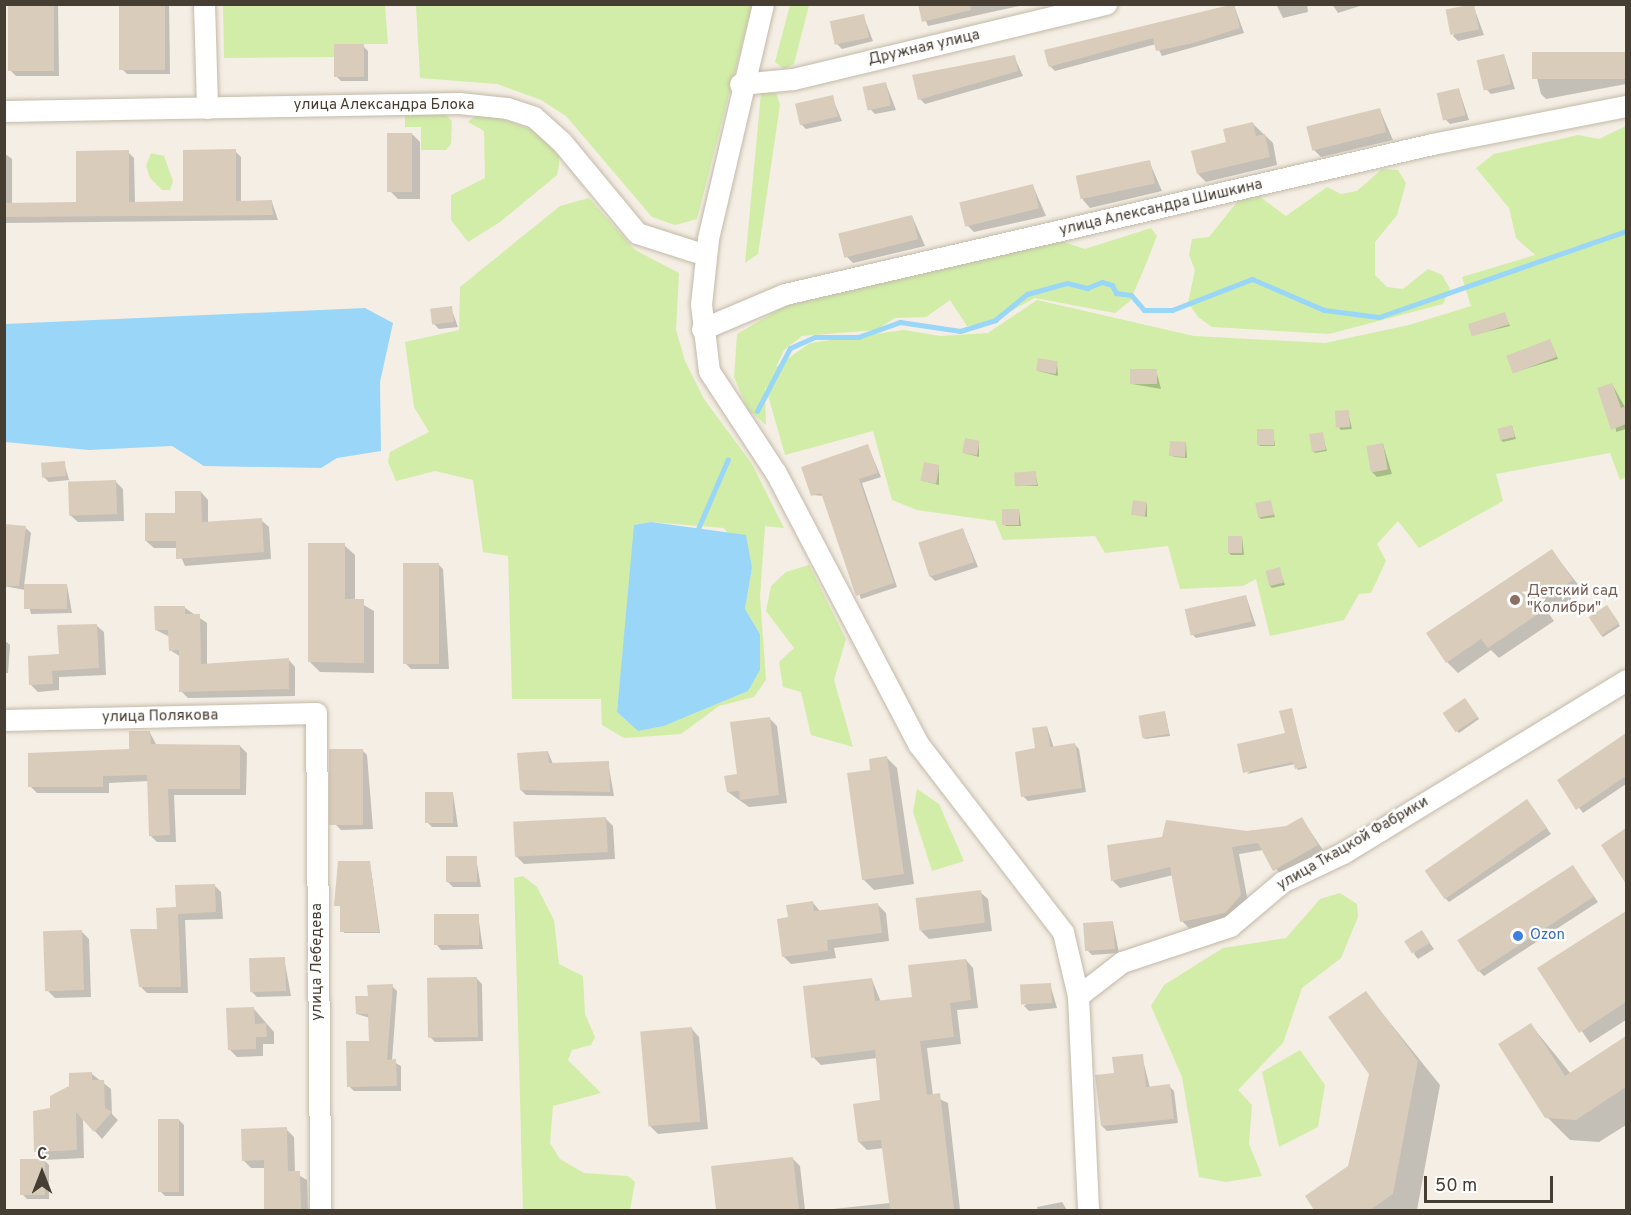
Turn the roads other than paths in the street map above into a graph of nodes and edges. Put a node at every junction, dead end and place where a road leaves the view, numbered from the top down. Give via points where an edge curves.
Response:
1 (204, 4) edge
2 (763, 4) edge
3 (1106, 4) edge
4 (740, 84) junction
5 (1626, 106) edge
6 (207, 108) junction
7 (4, 111) edge
8 (706, 255) junction
9 (702, 328) junction
10 (1626, 680) edge
11 (316, 713) joint
12 (4, 720) edge
13 (1078, 996) junction
14 (320, 1210) edge
15 (1088, 1210) edge

1 - 6 street
2 - 4 street
3 - 4 street, Дружная улица via 793,79
4 - 8 street
5 - 9 street, улица Александра Шишкина via 1432,144 785,294
6 - 7 street, улица Александра Блока
6 - 8 street, улица Александра Блока via 459,103 507,108 534,117 561,141 637,233
8 - 9 street
9 - 13 street via 709,371 721,397 776,473 901,715 940,776 1021,871 1063,932
10 - 13 street, улица Ткацкой Фабрики via 1343,853 1282,882 1230,926 1122,962
11 - 12 street, улица Полякова
11 - 14 street, улица Лебедева
13 - 15 street

